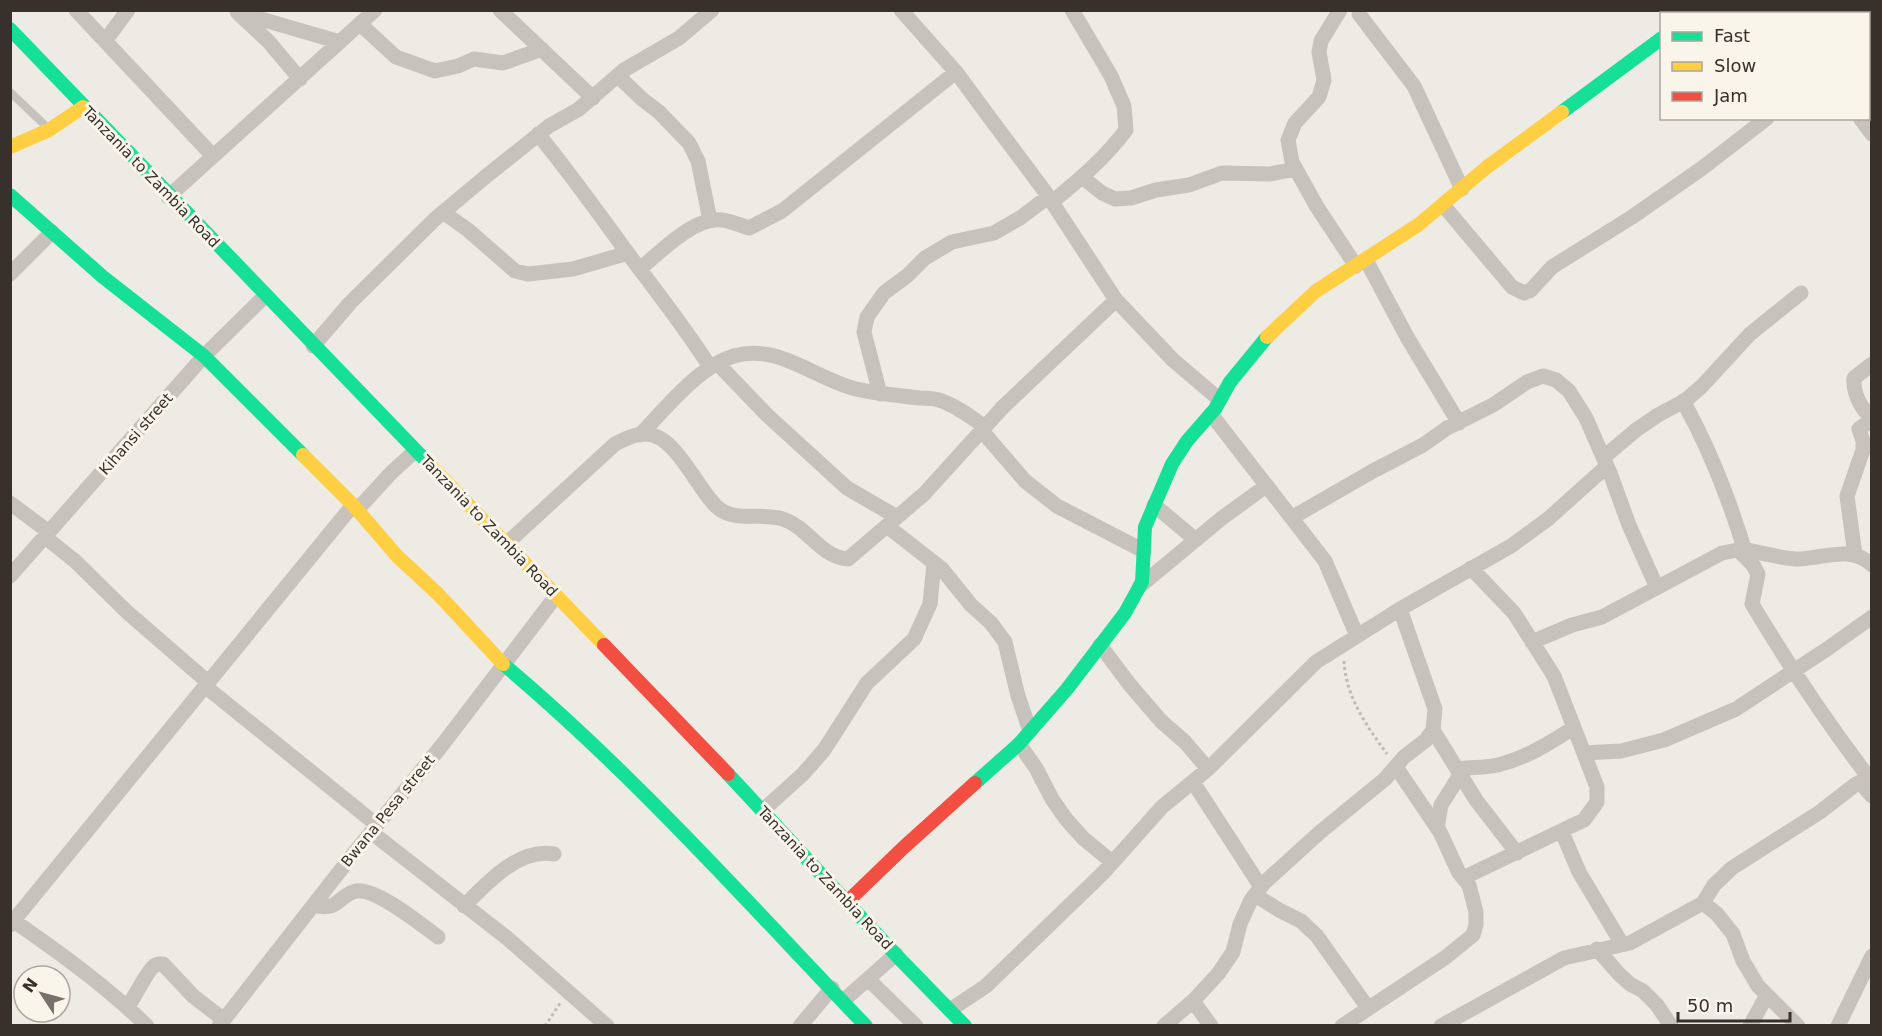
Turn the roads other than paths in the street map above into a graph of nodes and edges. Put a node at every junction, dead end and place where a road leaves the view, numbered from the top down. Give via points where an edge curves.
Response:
1 (76, 10) edge
2 (128, 10) edge
3 (500, 10) edge
4 (712, 10) edge
5 (901, 10) edge
6 (1072, 10) edge
7 (1340, 10) edge
8 (237, 11) edge
9 (1361, 12) edge
10 (365, 16) edge
11 (10, 29) edge
12 (1324, 38) junction
13 (1660, 39) edge
14 (105, 41) junction
15 (340, 42) junction
16 (542, 50) junction
17 (956, 72) junction
18 (618, 76) junction
19 (300, 79) junction
20 (10, 92) edge
21 (593, 98) junction
22 (83, 106) junction
23 (1764, 120) edge
24 (1862, 120) edge
25 (51, 131) junction
26 (538, 134) junction
27 (1872, 134) edge
28 (10, 147) edge
29 (213, 156) junction
30 (1296, 168) junction
31 (1082, 177) junction
32 (1462, 189) junction
33 (10, 195) edge
34 (168, 197) junction
35 (1050, 199) junction
36 (1443, 205) junction
37 (443, 212) junction
38 (710, 220) junction
39 (52, 232) junction
40 (628, 253) junction
41 (1361, 263) junction
42 (640, 269) junction
43 (10, 274) edge
44 (1801, 293) dead end
45 (265, 296) junction
46 (1116, 300) junction
47 (313, 346) junction
48 (204, 356) junction
49 (1872, 364) edge
50 (714, 365) junction
51 (880, 394) junction
52 (1220, 400) junction
53 (1683, 401) junction
54 (1211, 414) junction
55 (1871, 420) edge
56 (1459, 423) junction
57 (983, 429) junction
58 (640, 435) junction
59 (415, 451) junction
60 (1605, 461) junction
61 (1266, 486) junction
62 (10, 503) edge
63 (1154, 505) junction
64 (355, 507) junction
65 (1293, 517) junction
66 (892, 521) junction
67 (47, 535) junction
68 (1196, 540) junction
69 (506, 544) junction
70 (1144, 551) junction
71 (1746, 554) junction
72 (1855, 555) junction
73 (934, 563) junction
74 (1872, 565) edge
75 (1471, 567) junction
76 (10, 576) edge
77 (1140, 586) junction
78 (1657, 588) junction
79 (556, 596) junction
80 (1400, 609) junction
81 (1872, 617) edge
82 (1350, 640) junction
83 (1532, 642) junction
84 (1101, 645) junction
85 (503, 664) junction
86 (1794, 671) junction
87 (207, 685) junction
88 (1573, 728) junction
89 (1434, 730) junction
90 (1030, 731) junction
91 (1019, 744) junction
92 (1584, 753) junction
93 (1396, 767) junction
94 (1208, 769) junction
95 (1458, 772) junction
96 (1867, 780) edge
97 (1193, 782) junction
98 (1872, 796) edge
99 (762, 811) junction
100 (1437, 828) junction
101 (374, 829) junction
102 (1562, 832) junction
103 (1517, 853) junction
104 (554, 854) dead end
105 (1112, 862) junction
106 (1463, 878) junction
107 (1258, 891) junction
108 (847, 902) junction
109 (1703, 903) junction
110 (314, 905) junction
111 (464, 906) junction
112 (14, 917) edge
113 (438, 937) dead end
114 (1622, 944) junction
115 (1597, 949) junction
116 (896, 954) junction
117 (1872, 956) edge
118 (868, 978) junction
119 (832, 988) junction
120 (1767, 995) junction
121 (843, 1001) junction
122 (1193, 1001) junction
123 (128, 1007) junction
124 (1368, 1008) junction
125 (950, 1010) junction
126 (221, 1023) edge
127 (1448, 1024) edge
128 (147, 1026) edge
129 (607, 1026) edge
130 (800, 1026) edge
131 (866, 1026) edge
132 (916, 1026) edge
133 (965, 1026) edge
134 (1164, 1026) edge
135 (1211, 1026) edge
136 (1342, 1026) edge
137 (1671, 1026) edge
138 (1750, 1026) edge
139 (1798, 1026) edge
140 (1838, 1026) edge

1 - 14 street
2 - 14 street
3 - 16 street
4 - 18 street via 679,38
5 - 17 street
6 - 31 street via 1112,76 1124,106 1126,130
7 - 12 street
8 - 15 street
8 - 19 street
9 - 12 street
9 - 32 street via 1414,86
10 - 15 street
10 - 16 street via 396,57 435,71 474,59 503,63
11 - 22 main road, Tanzania to Zambia Road
12 - 30 street via 1319,52 1324,80 1319,97 1295,123 1288,140
13 - 32 main road
14 - 29 street
15 - 19 street
16 - 21 street
17 - 35 street
17 - 38 street via 782,211 749,228
18 - 21 street
18 - 38 street via 689,143 698,161
19 - 29 street
20 - 25 lane
21 - 26 street
22 - 25 main road
22 - 34 main road, Tanzania to Zambia Road
23 - 36 street via 1681,183 1552,267 1524,293 1512,287
24 - 27 street
25 - 28 main road
26 - 37 street
26 - 40 street
29 - 34 street
30 - 31 street via 1270,174 1222,173 1189,185 1115,199
30 - 41 street via 1317,207
31 - 35 street
32 - 36 main road
33 - 39 main road
34 - 45 main road, Tanzania to Zambia Road
35 - 46 street
35 - 51 street via 994,233 952,242 925,258 884,293 867,317 864,332
36 - 41 main road
37 - 40 street via 515,271 528,274 573,269
37 - 47 street via 350,303
38 - 42 street via 673,241
39 - 43 street
39 - 48 main road
40 - 42 street
41 - 52 main road via 1316,291 1262,341
41 - 56 street
42 - 50 street
44 - 53 street via 1750,334
45 - 47 main road, Tanzania to Zambia Road
45 - 48 street, Kihansi street
46 - 52 street via 1173,360
46 - 57 street
47 - 59 main road, Tanzania to Zambia Road
48 - 64 main road
48 - 67 street, Kihansi street
49 - 55 street via 1854,378 1853,390
50 - 51 street via 734,356 758,353 782,357 829,381
50 - 58 street
50 - 66 street via 847,488
51 - 57 street via 939,400 961,410
52 - 54 main road
53 - 60 street via 1643,425
53 - 71 street via 1723,485
54 - 61 street
54 - 63 main road via 1172,464
55 - 72 street via 1858,429 1863,450 1847,496
56 - 60 street via 1543,376 1556,380 1569,391 1586,417
56 - 65 street
57 - 66 street via 924,494
57 - 70 street via 1025,481 1057,506
58 - 66 street via 658,436 669,446 717,507 730,514 783,519 837,558 848,559
58 - 69 street via 615,444
59 - 64 street
59 - 69 main road, Tanzania to Zambia Road
60 - 75 street via 1539,526
60 - 78 street
61 - 65 street
61 - 68 street
62 - 67 street
63 - 68 street
63 - 70 main road via 1145,527
64 - 85 main road via 397,556
64 - 87 street
65 - 82 street via 1325,561
66 - 73 street
67 - 76 street, Kihansi street
67 - 87 street
68 - 77 street
69 - 79 main road, Tanzania to Zambia Road
70 - 77 main road
71 - 72 street via 1800,559
71 - 78 street via 1738,550 1722,553
71 - 86 street via 1758,573 1752,604
72 - 74 street
73 - 90 street via 1005,642
73 - 99 street via 930,603 914,639 867,683 824,750 803,774
75 - 80 street
75 - 83 street via 1514,613
77 - 84 main road
78 - 83 street via 1602,617
79 - 85 street, Bwana Pesa street
79 - 99 main road, Tanzania to Zambia Road
80 - 82 street
80 - 89 street via 1435,709
81 - 86 street
82 - 94 street via 1316,662
83 - 88 street via 1554,676
84 - 90 main road
84 - 94 street via 1161,721
85 - 101 street, Bwana Pesa street
85 - 119 main road via 609,760
86 - 92 street via 1736,709 1664,740 1621,751
86 - 96 street
87 - 101 street
87 - 112 street
88 - 92 street
88 - 95 street via 1518,758
89 - 93 street
89 - 95 street
90 - 91 main road
91 - 105 street via 1066,819
91 - 108 main road
92 - 102 street via 1598,787 1597,802 1584,820
93 - 100 street
93 - 107 street
94 - 97 street
95 - 100 street via 1441,805
95 - 103 street
96 - 98 street
96 - 109 street via 1732,868 1714,885
97 - 105 street via 1162,807
97 - 107 street
99 - 108 main road, Tanzania to Zambia Road
100 - 106 street
101 - 110 street, Bwana Pesa street
101 - 111 street
102 - 103 street
102 - 114 street via 1579,872
103 - 106 street
104 - 111 street via 542,852 513,864
105 - 125 street via 986,986
106 - 124 street via 1469,885 1476,912 1473,935
107 - 122 street via 1240,924 1233,952
107 - 124 street via 1317,936
108 - 116 main road, Tanzania to Zambia Road
109 - 114 street
109 - 120 street via 1733,934 1743,960
110 - 113 street via 332,907 349,894 363,891 380,897
110 - 126 street, Bwana Pesa street
111 - 129 street via 507,938
112 - 123 street
114 - 115 street
115 - 127 street via 1564,958
115 - 137 street via 1619,974 1657,1005
116 - 118 street
116 - 125 main road, Tanzania to Zambia Road
117 - 140 street
118 - 121 street
118 - 132 street
119 - 121 main road
119 - 130 street
120 - 138 street
120 - 139 street
121 - 131 main road
122 - 134 street
122 - 135 street
123 - 126 street via 149,971 159,963
123 - 128 street
124 - 136 street
125 - 133 main road, Tanzania to Zambia Road

